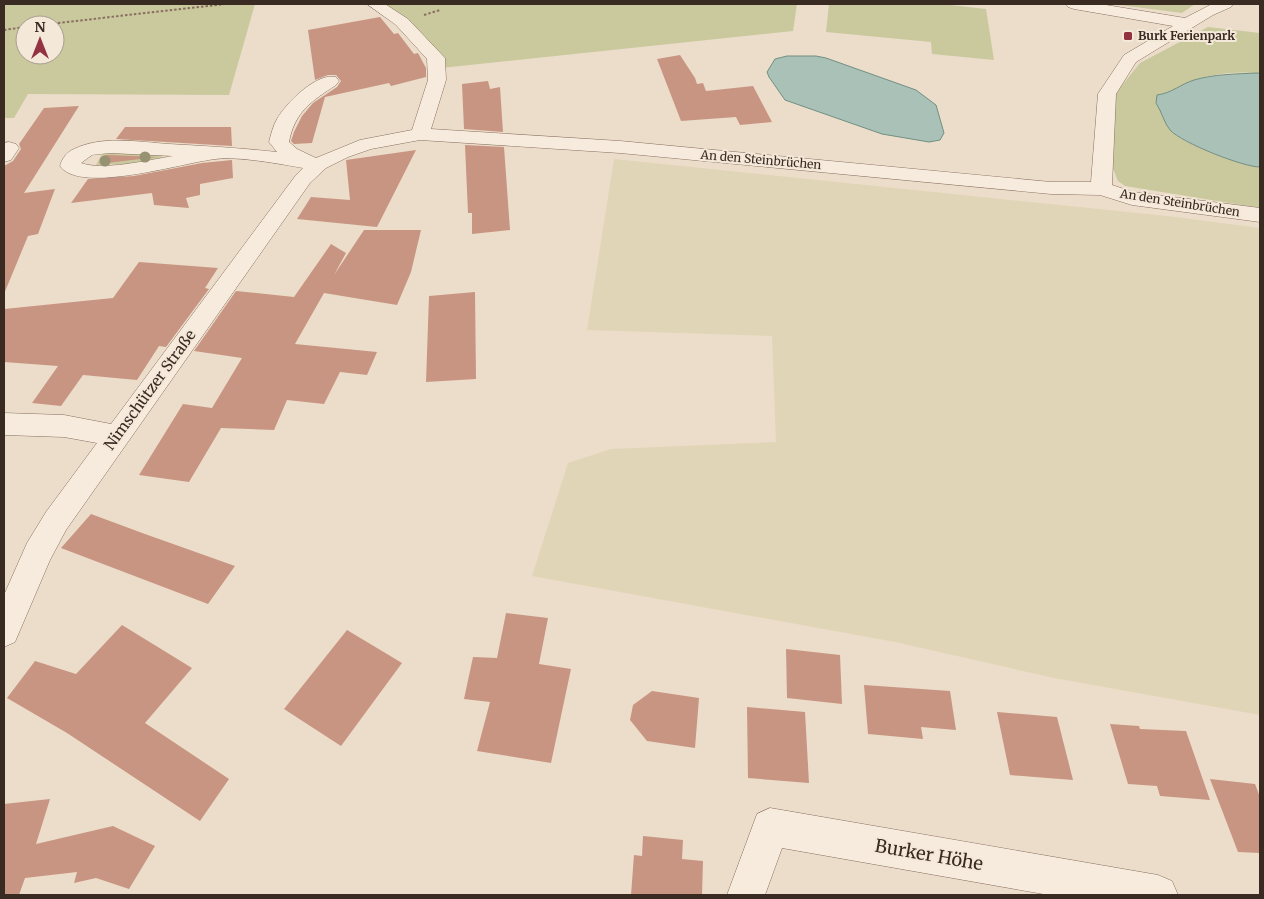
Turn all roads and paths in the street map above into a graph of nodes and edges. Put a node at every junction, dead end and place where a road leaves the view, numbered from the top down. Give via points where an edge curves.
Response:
1 (225, 4) edge
2 (375, 4) edge
3 (1074, 4) edge
4 (1225, 4) edge
5 (65, 22) edge
6 (1189, 24) junction
7 (330, 81) dead end
8 (420, 134) junction
9 (218, 152) junction
10 (319, 164) junction
11 (1101, 190) junction
12 (1260, 215) edge
13 (4, 424) edge
14 (117, 436) junction
15 (4, 632) edge
16 (746, 895) edge
17 (1158, 895) edge

1 - 5 path
2 - 8 street via 402,22 436,58 438,80
3 - 6 street
4 - 6 street, An den Steinbrüchen
6 - 11 street, An den Steinbrüchen via 1130,59 1107,94
7 - 10 street via 293,107 280,129 279,142 288,152
8 - 10 street, Nimschützer Straße via 367,144
8 - 11 street, An den Steinbrüchen via 620,147
9 - 9 street via 94,148 80,154 70,166 78,172 99,172
9 - 10 street via 274,156
10 - 14 street, Nimschützer Straße via 303,179
11 - 12 street, An den Steinbrüchen via 1132,198
13 - 14 street via 64,426
14 - 15 street, Nimschützer Straße via 56,521 38,553
16 - 17 street, Burker Höhe via 770,827

